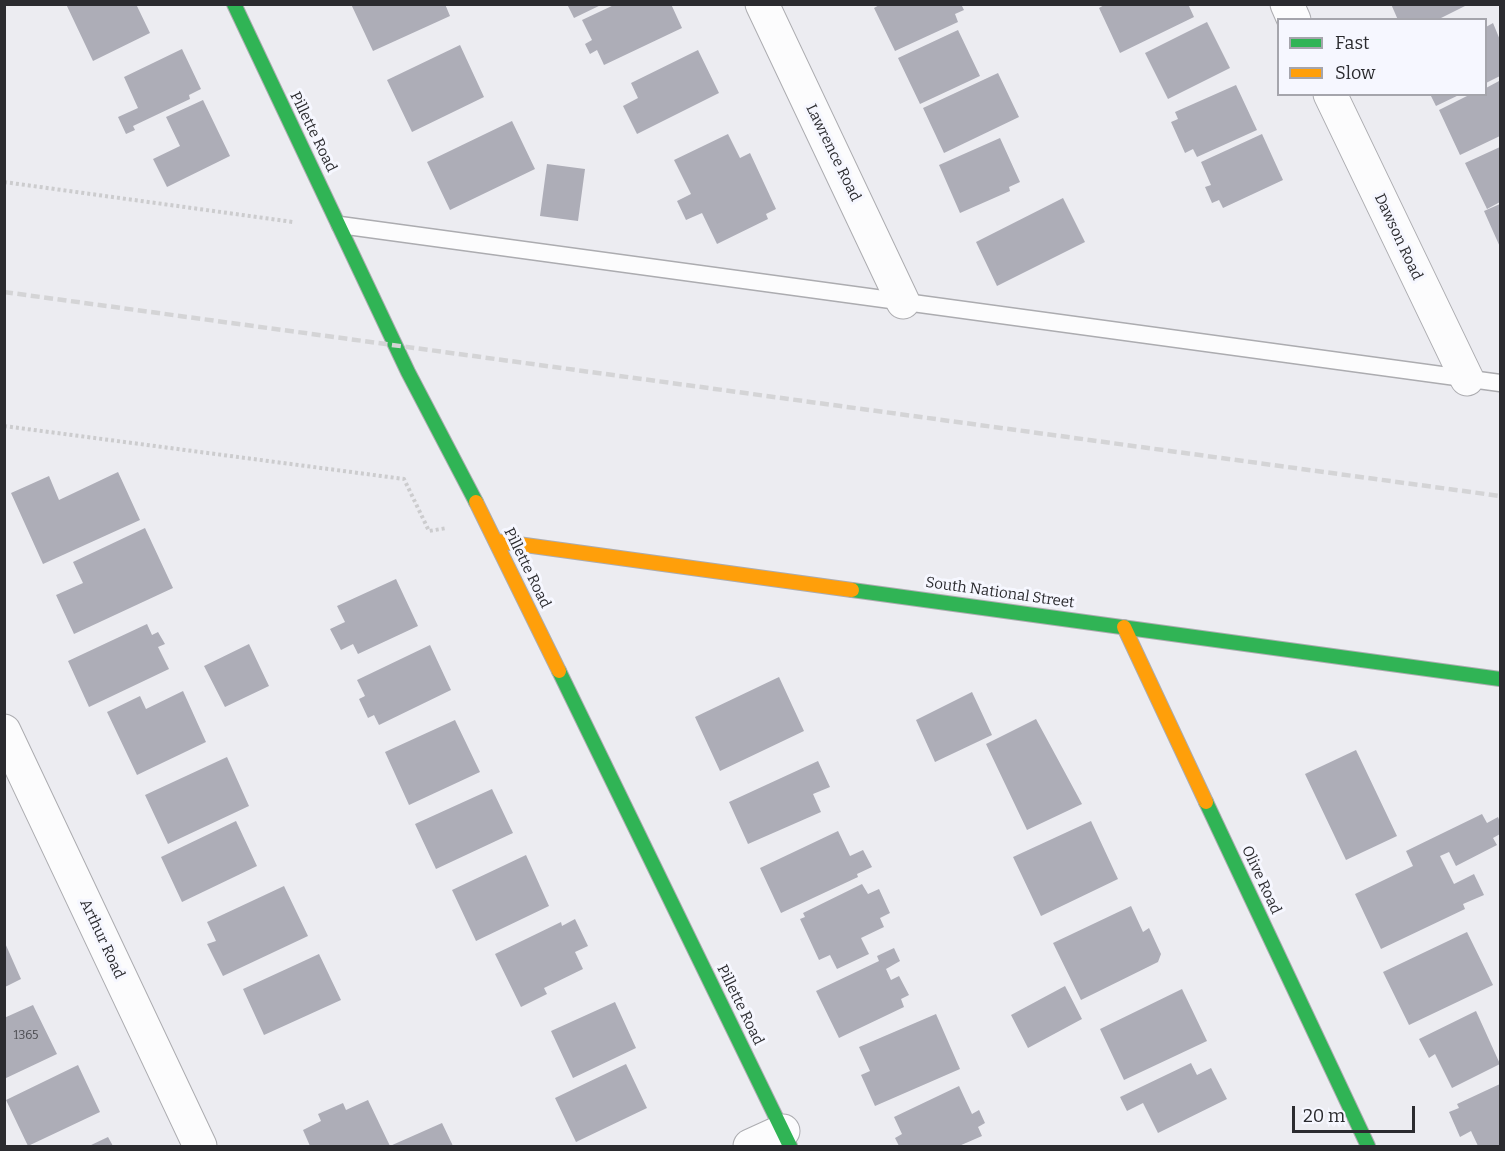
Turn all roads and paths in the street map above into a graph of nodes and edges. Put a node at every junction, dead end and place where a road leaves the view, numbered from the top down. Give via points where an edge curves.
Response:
1 (234, 4) edge
2 (762, 4) edge
3 (1287, 4) edge
4 (1293, 18) edge
5 (1331, 96) edge
6 (4, 182) edge
7 (293, 222) dead end
8 (339, 225) junction
9 (903, 302) junction
10 (1467, 379) junction
11 (1500, 383) edge
12 (4, 426) edge
13 (429, 531) dead end
14 (496, 540) junction
15 (1125, 627) junction
16 (1500, 679) edge
17 (4, 731) edge
18 (787, 1139) edge
19 (200, 1146) edge
20 (750, 1146) edge
21 (1368, 1146) edge

1 - 8 street, Pillette Road
2 - 9 street, Lawrence Road
3 - 4 street
5 - 10 street, Dawson Road
6 - 7 path
8 - 9 lane
8 - 14 street, Pillette Road via 408,372
9 - 10 lane
10 - 11 lane
12 - 13 path via 404,479
14 - 15 street, South National Street
14 - 18 street, Pillette Road
15 - 16 street, South National Street
15 - 21 street, Olive Road
17 - 19 street, Arthur Road
18 - 20 street

